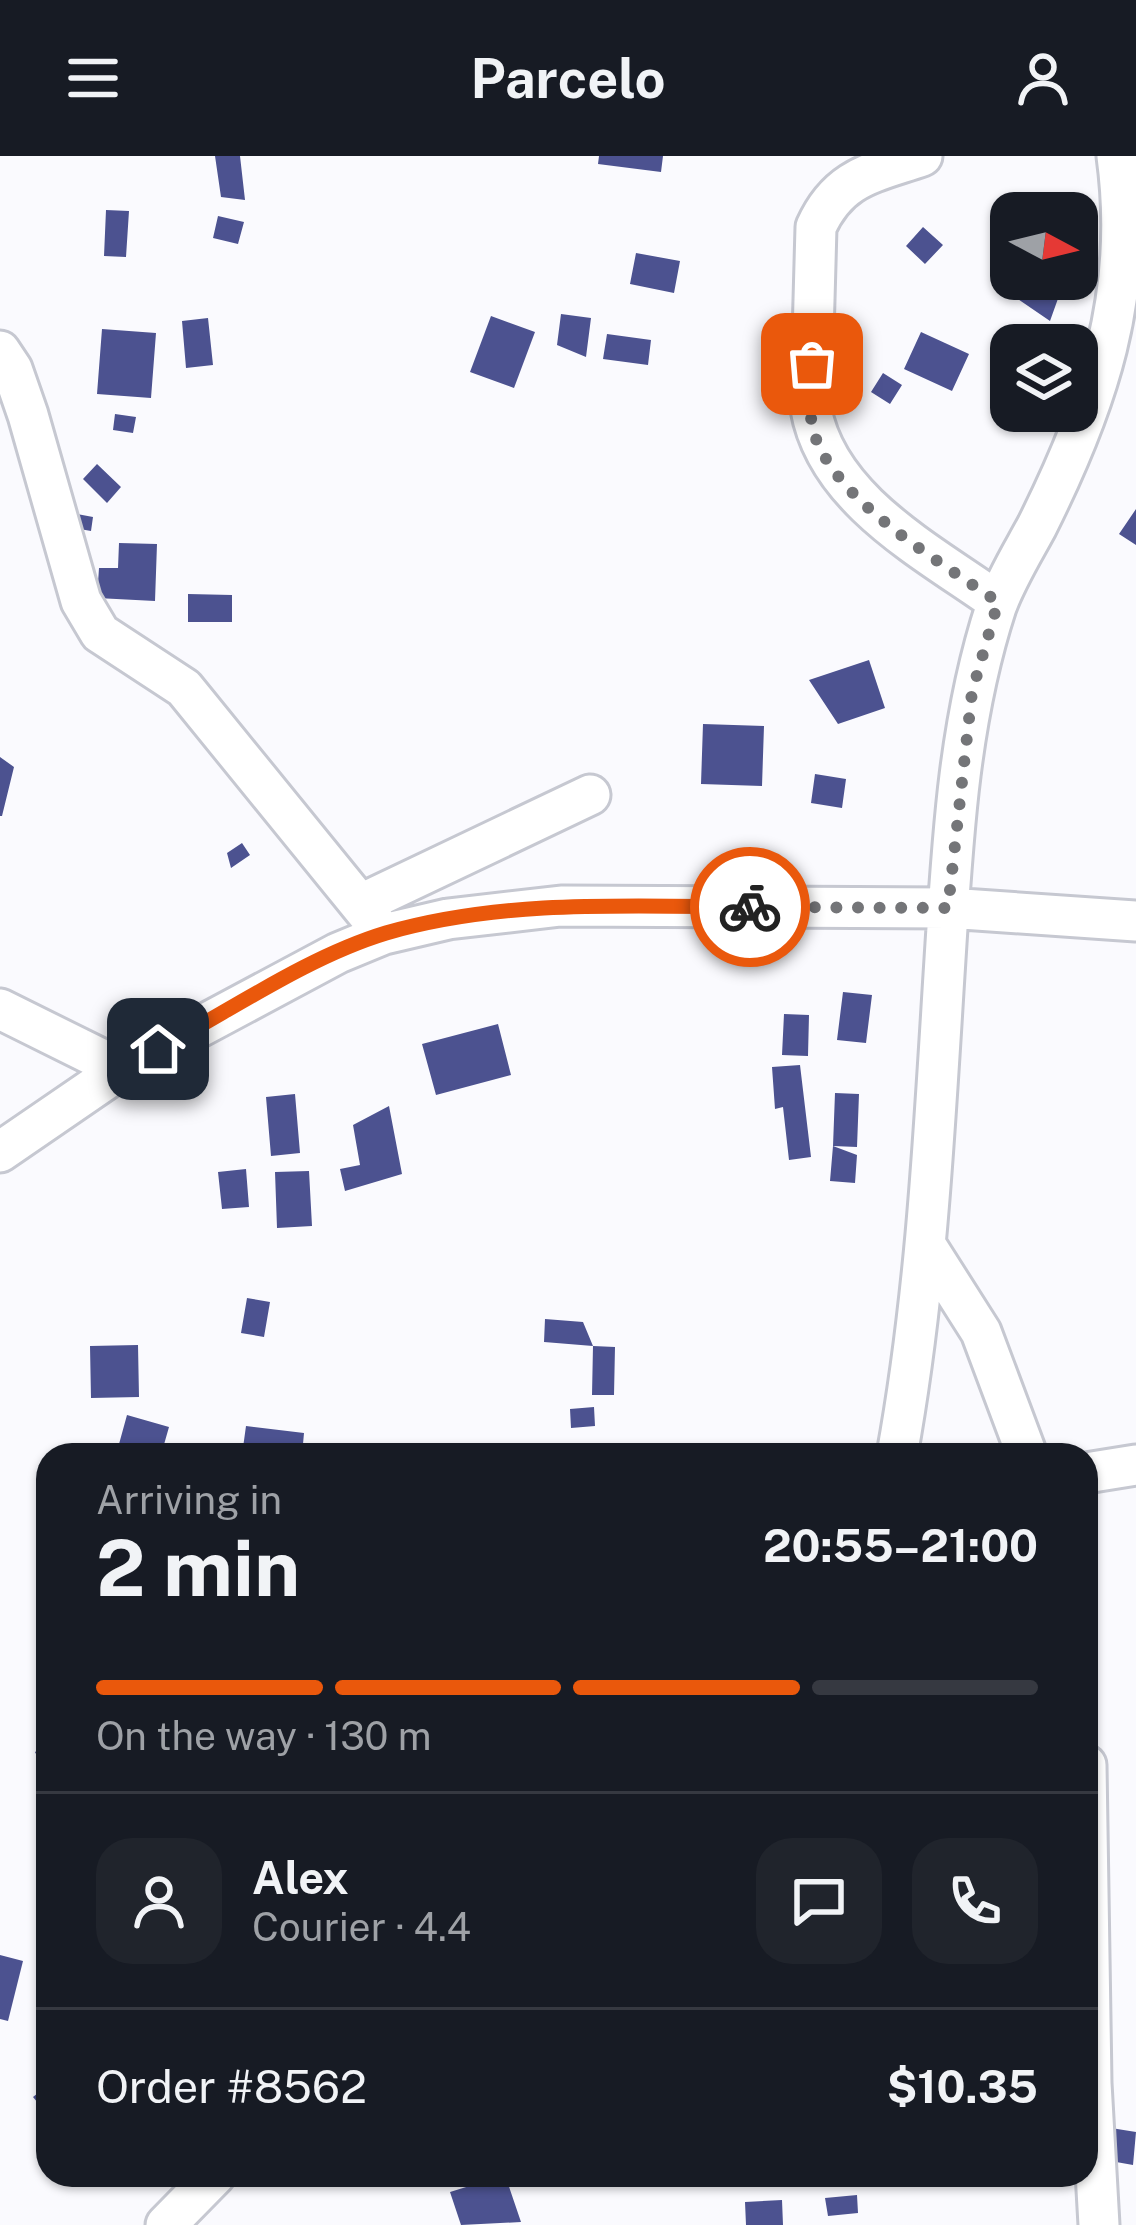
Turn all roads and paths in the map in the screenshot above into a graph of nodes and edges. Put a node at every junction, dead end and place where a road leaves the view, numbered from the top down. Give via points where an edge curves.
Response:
1 (922, 156) edge
2 (1086, 156) edge
3 (1121, 168) edge
4 (1134, 222) edge
5 (1132, 312) edge
6 (0, 351) edge
7 (998, 602) junction
8 (590, 795) dead end
9 (948, 908) junction
10 (373, 919) junction
11 (1136, 921) edge
12 (0, 1009) edge
13 (122, 1069) junction
14 (0, 1152) edge
15 (927, 1246) junction
16 (899, 1443) edge
17 (1023, 1443) edge
18 (1136, 1465) edge
19 (1098, 1471) edge
20 (203, 2187) edge
21 (1097, 2187) edge
22 (166, 2225) edge
23 (1099, 2225) edge

1 - 7 street via 849,182 828,199 817,227 811,409 816,438 838,475 890,525
2 - 3 street
3 - 4 street
4 - 5 street
5 - 7 street via 1115,366
6 - 10 street via 28,415 81,601 100,633 184,688
7 - 9 street via 972,692
8 - 10 street
9 - 10 street via 561,906
9 - 11 street
9 - 15 street
10 - 13 street
12 - 13 street
13 - 14 street
15 - 16 street
15 - 17 street via 981,1332
18 - 19 street
20 - 22 street
21 - 23 street

